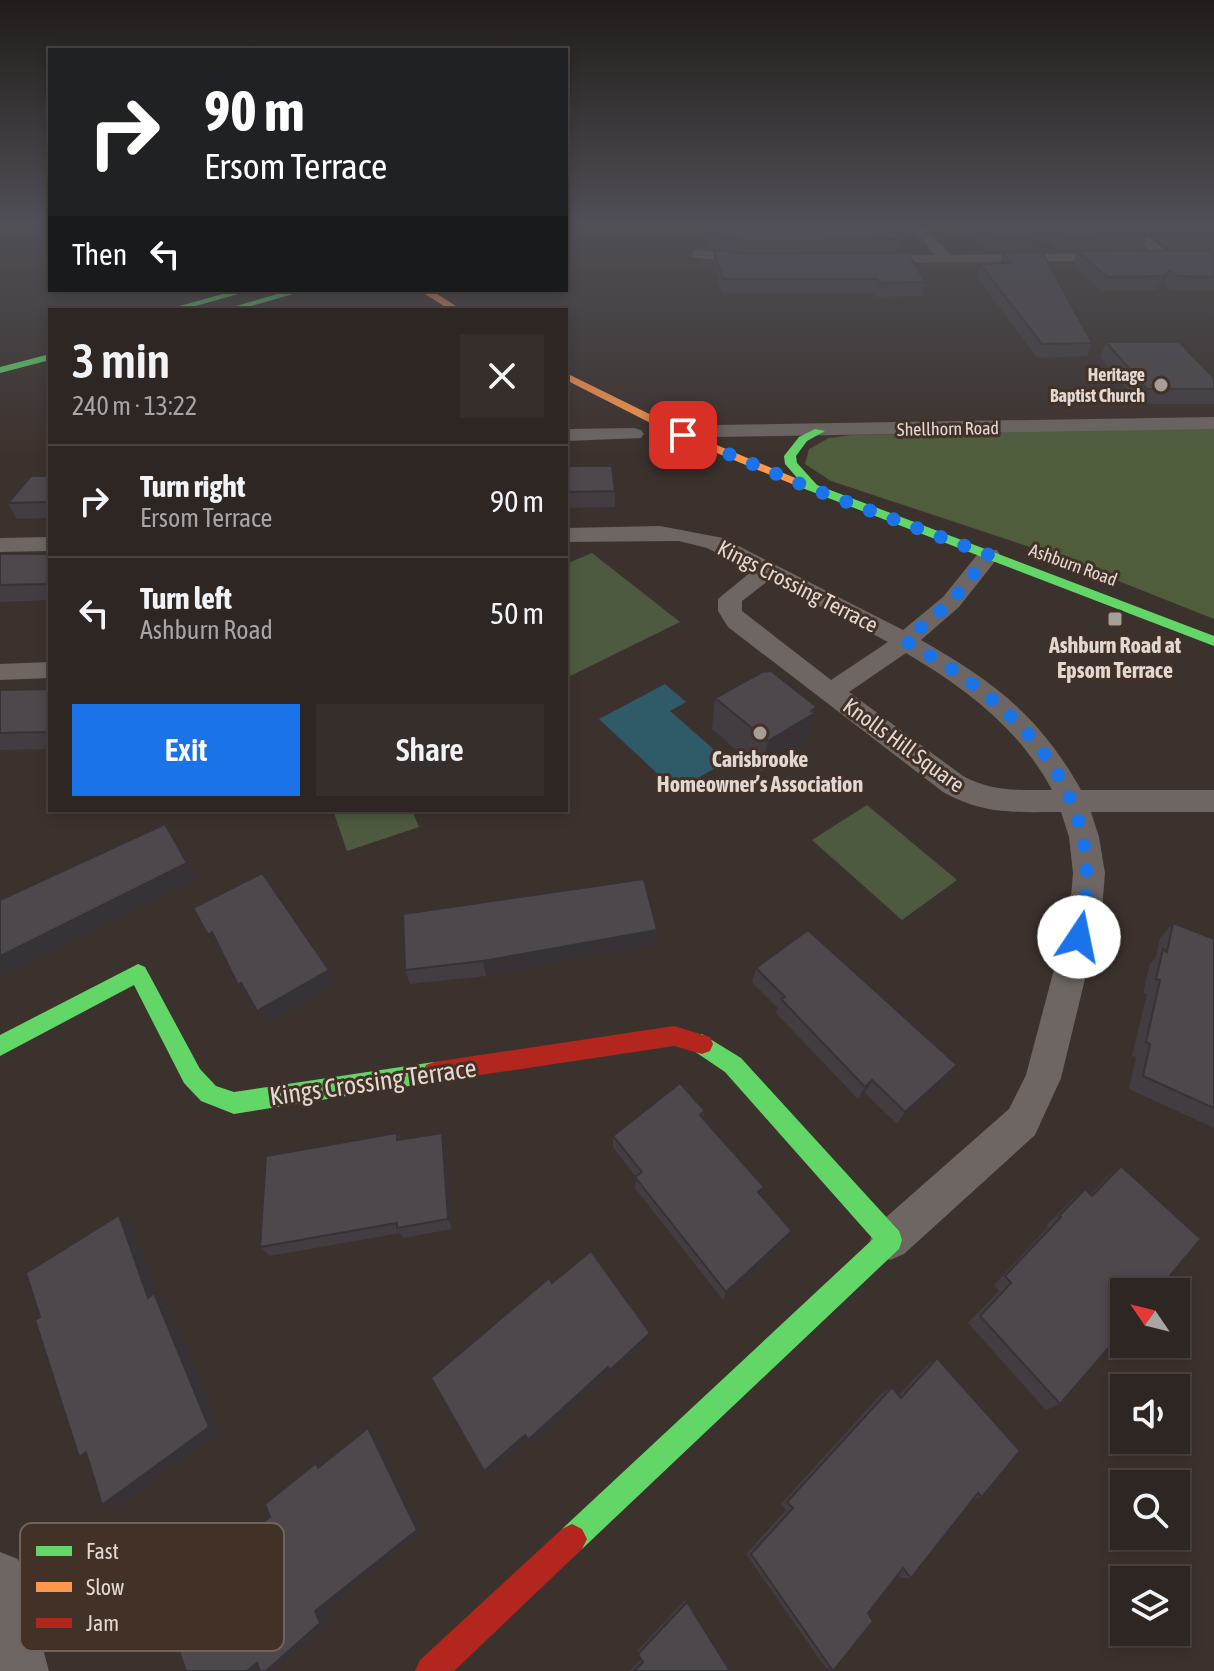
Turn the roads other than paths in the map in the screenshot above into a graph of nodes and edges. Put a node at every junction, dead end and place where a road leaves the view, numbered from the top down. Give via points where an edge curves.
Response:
1 (213, 299) edge
2 (268, 299) edge
3 (178, 308) edge
4 (234, 308) edge
5 (48, 342) edge
6 (0, 354) edge
7 (48, 358) edge
8 (0, 370) edge
9 (568, 377) edge
10 (1214, 423) edge
11 (819, 431) junction
12 (634, 434) dead end
13 (568, 435) edge
14 (683, 435) junction
15 (815, 490) junction
16 (568, 535) edge
17 (48, 544) edge
18 (0, 545) edge
19 (989, 555) junction
20 (768, 570) junction
21 (905, 641) junction
22 (1214, 641) edge
23 (48, 670) edge
24 (0, 672) edge
25 (830, 692) junction
26 (1214, 801) edge
27 (1073, 802) junction
28 (0, 1046) edge
29 (890, 1240) junction
30 (0, 1577) edge
31 (23, 1671) edge
32 (431, 1671) edge

1 - 3 street
2 - 4 street
5 - 6 street
7 - 8 street
9 - 14 street, Ashburn Road
10 - 11 street, Shellhorn Road
11 - 14 street, Shellhorn Road
11 - 15 street via 803,439 790,456
12 - 13 street
14 - 15 street, Ashburn Road
15 - 19 street, Ashburn Road
16 - 20 street, Kings Crossing Terrace via 696,536
17 - 18 street
19 - 21 street via 951,602
19 - 22 street, Ashburn Road
20 - 21 street, Kings Crossing Terrace
20 - 25 street, Knolls Hill Square via 730,599 730,611 737,622
21 - 25 street
21 - 27 street, Kings Crossing Terrace via 1002,705 1052,763
23 - 24 street
25 - 27 street, Knolls Hill Square via 973,795 996,801
26 - 27 street, Knolls Hill Square
27 - 29 street, Kings Crossing Terrace via 1088,861 1086,909 1043,1078 1022,1122
28 - 29 street, Kings Crossing Terrace via 138,973 192,1076 209,1094 234,1103 674,1036 701,1041 733,1065
29 - 32 street, Kings Crossing Terrace
30 - 31 street

